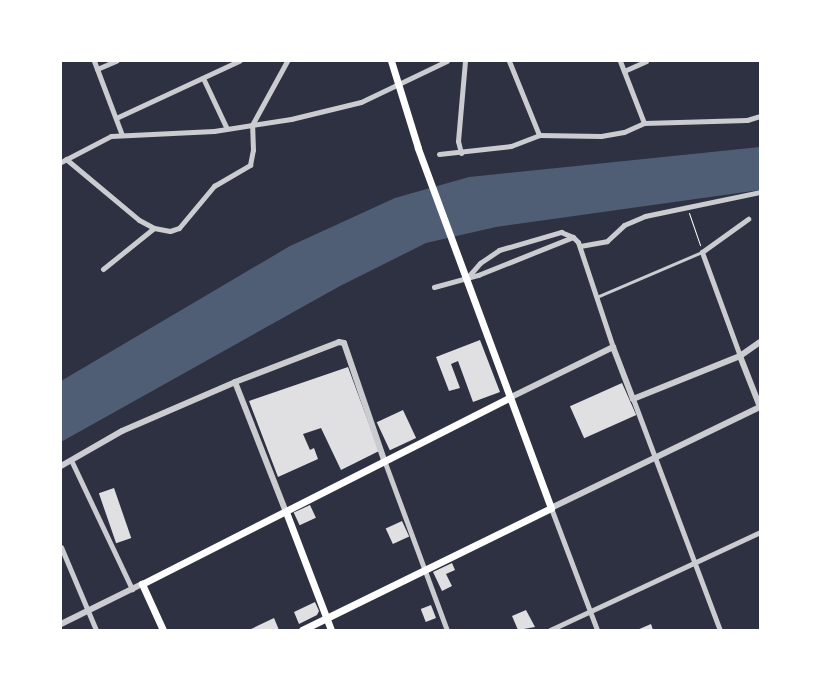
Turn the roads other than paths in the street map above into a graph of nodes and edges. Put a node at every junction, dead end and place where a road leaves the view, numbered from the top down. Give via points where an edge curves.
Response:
1 (94, 61) edge
2 (116, 61) edge
3 (240, 61) edge
4 (391, 61) edge
5 (448, 61) edge
6 (465, 61) edge
7 (509, 61) edge
8 (620, 61) edge
9 (646, 61) edge
10 (288, 62) edge
11 (97, 69) junction
12 (624, 71) junction
13 (203, 78) junction
14 (398, 83) junction
15 (760, 116) edge
16 (116, 118) junction
17 (644, 123) junction
18 (252, 125) junction
19 (227, 129) junction
20 (122, 134) junction
21 (538, 135) junction
22 (461, 153) junction
23 (439, 154) dead end
24 (63, 161) edge
25 (760, 192) edge
26 (748, 219) dead end
27 (154, 228) junction
28 (573, 237) junction
29 (580, 246) junction
30 (702, 252) junction
31 (103, 269) dead end
32 (467, 278) junction
33 (434, 287) dead end
34 (595, 297) junction
35 (760, 342) edge
36 (614, 347) junction
37 (740, 356) junction
38 (235, 382) junction
39 (509, 398) junction
40 (633, 398) junction
41 (760, 406) edge
42 (656, 456) junction
43 (72, 460) junction
44 (384, 460) junction
45 (61, 466) edge
46 (551, 508) junction
47 (286, 512) junction
48 (760, 532) edge
49 (61, 547) edge
50 (695, 562) junction
51 (425, 570) junction
52 (142, 584) junction
53 (132, 589) junction
54 (590, 610) junction
55 (87, 611) junction
56 (327, 618) junction
57 (61, 624) edge
58 (96, 630) edge
59 (163, 630) edge
60 (302, 630) edge
61 (331, 630) edge
62 (447, 630) edge
63 (550, 630) edge
64 (597, 630) edge
65 (720, 630) edge

1 - 11 street
2 - 11 street
3 - 13 street
4 - 14 main road
5 - 14 street
6 - 22 street via 458,141
7 - 21 street
8 - 12 street
9 - 12 street
10 - 18 street
11 - 16 street
12 - 17 street
13 - 16 street
13 - 19 street
14 - 18 street via 361,102
14 - 39 main road via 418,148
15 - 17 street via 748,120
16 - 20 street
17 - 21 street via 624,132 601,136
18 - 19 street
18 - 27 street via 250,165 214,186 189,220 179,228 170,231
19 - 20 street
20 - 24 street via 111,136
21 - 22 street via 512,146
22 - 23 street
24 - 27 street
25 - 29 street via 645,216 624,225 607,241
26 - 30 street
27 - 31 street
28 - 29 street
28 - 32 street
28 - 32 street via 561,232 499,250 480,263
29 - 34 street
30 - 34 lane
30 - 37 street
32 - 33 street
34 - 36 street
35 - 37 street
36 - 39 street
36 - 40 street
37 - 40 street
37 - 41 street
38 - 43 street via 122,431
38 - 44 street via 339,342 344,343
38 - 47 street
39 - 44 main road
39 - 46 main road
40 - 42 street
41 - 42 street
42 - 46 street
42 - 50 street
43 - 45 street
43 - 53 street
44 - 47 main road
44 - 51 street
46 - 51 main road
46 - 54 street
47 - 52 main road
47 - 56 main road
48 - 50 street
49 - 55 street
50 - 54 street
50 - 65 street
51 - 56 main road
51 - 62 street
52 - 53 street
52 - 59 main road
53 - 55 street
54 - 63 street
54 - 64 street
55 - 57 street
55 - 58 street
56 - 60 main road
56 - 61 main road

